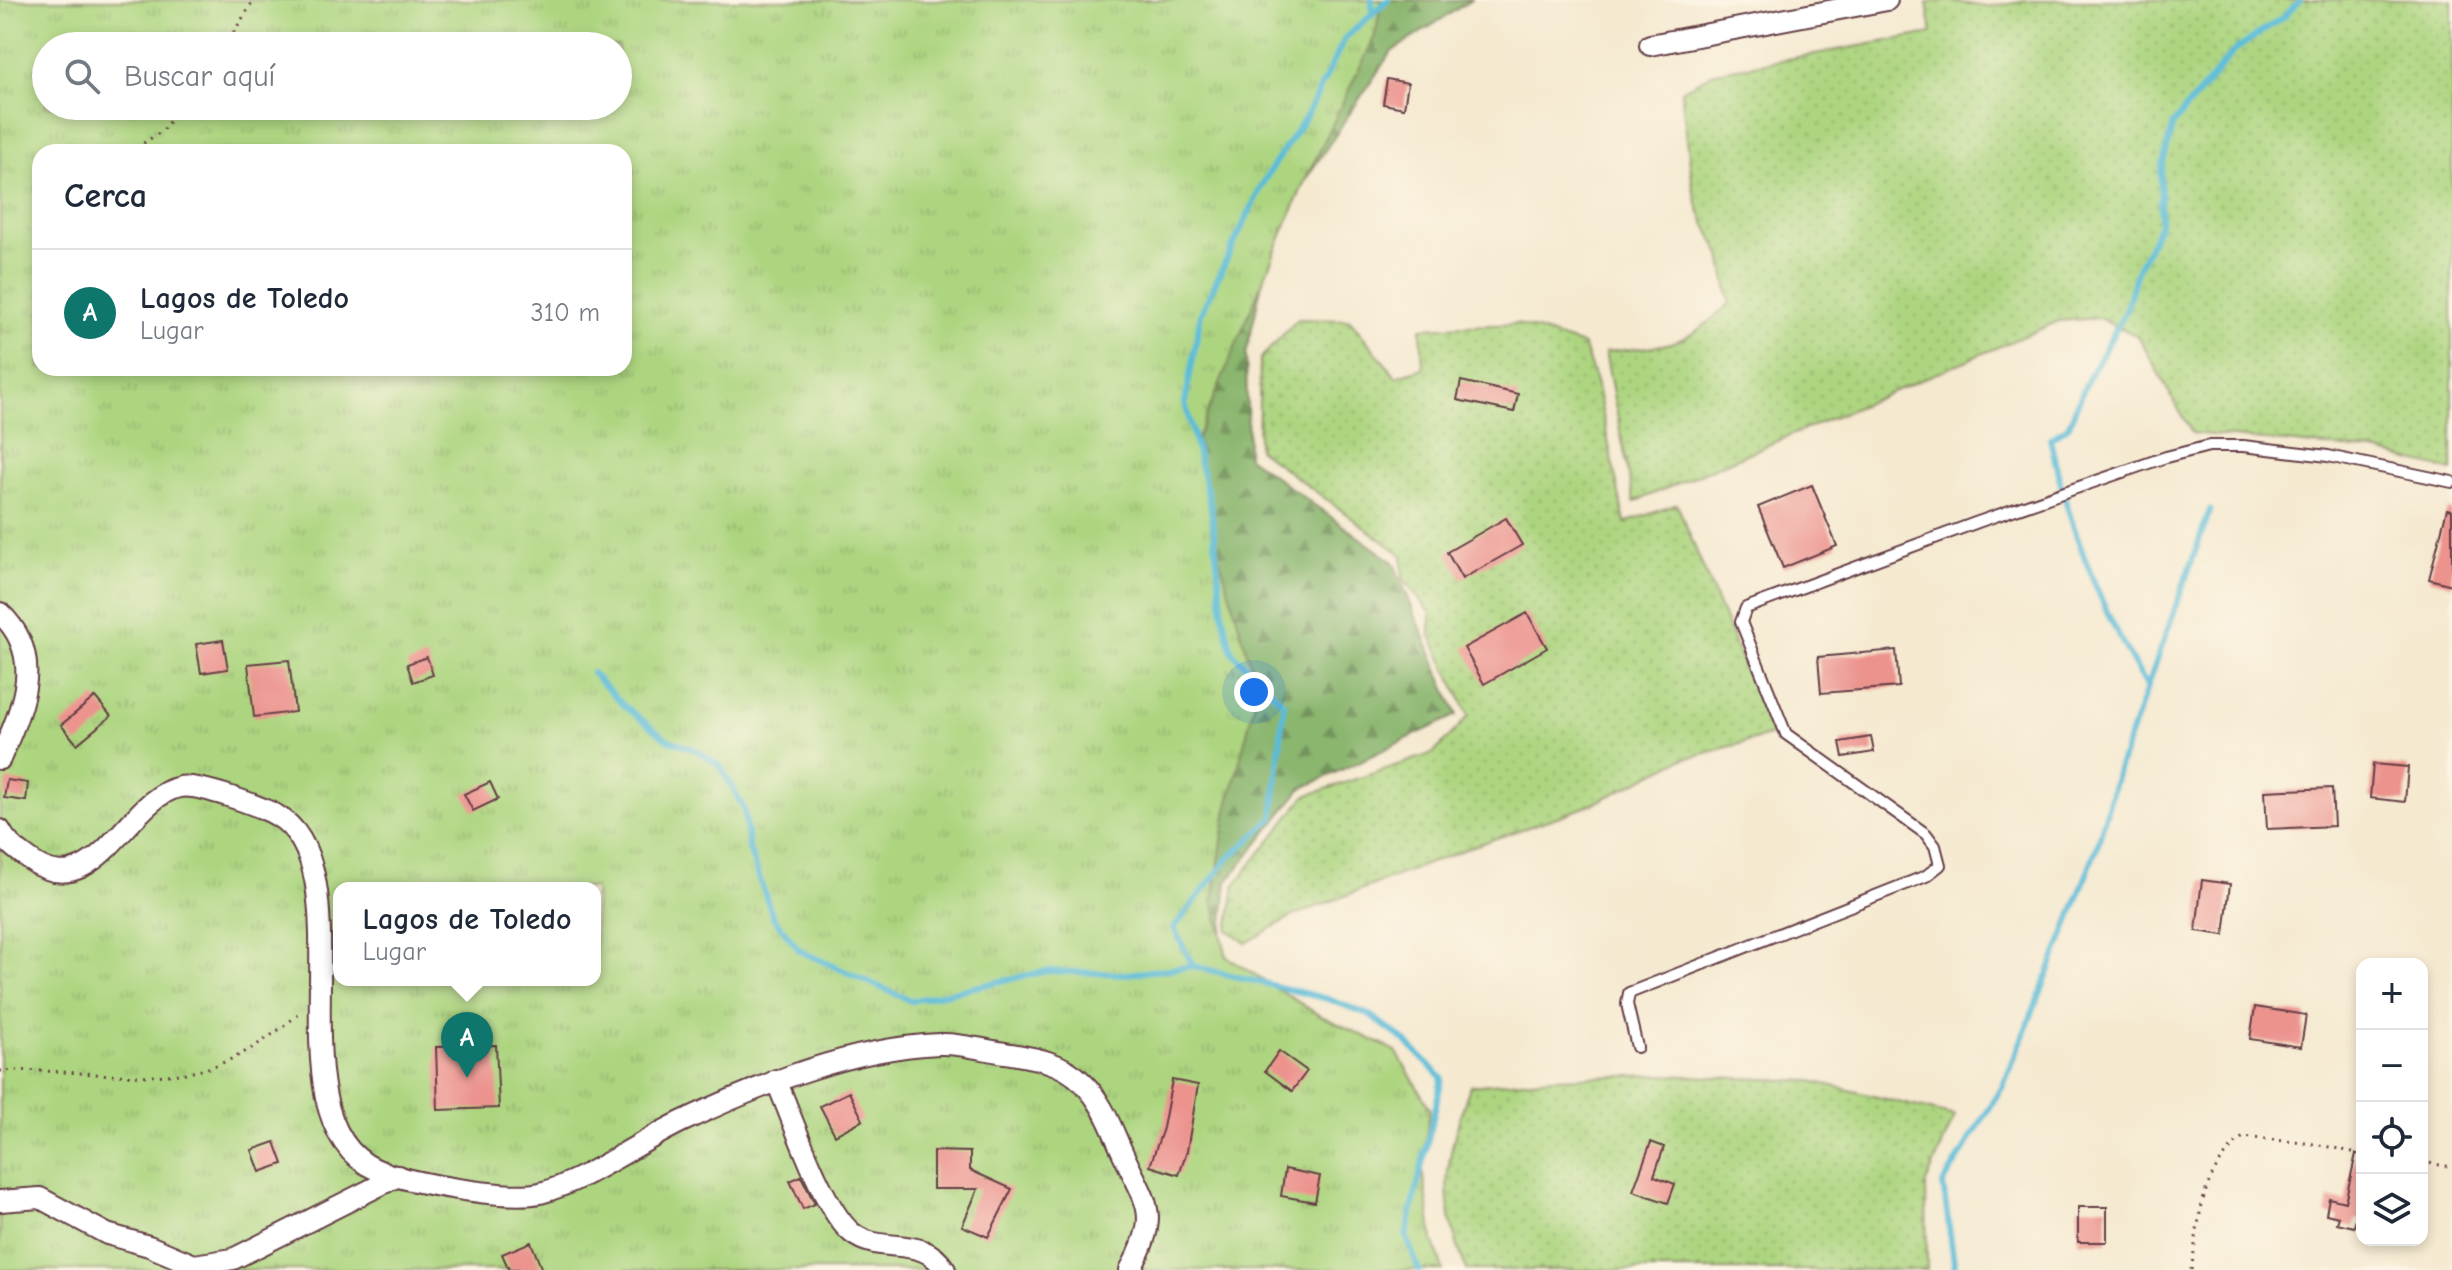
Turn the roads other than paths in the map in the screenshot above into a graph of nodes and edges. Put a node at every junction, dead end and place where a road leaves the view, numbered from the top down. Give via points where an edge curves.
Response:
1 (1887, 0) edge
2 (1650, 45) dead end
3 (2452, 482) edge
4 (0, 613) edge
5 (0, 759) edge
6 (0, 830) edge
7 (1637, 1047) dead end
8 (776, 1080) junction
9 (398, 1176) junction
10 (0, 1201) edge
11 (945, 1270) edge
12 (1130, 1270) edge

1 - 2 street
3 - 7 lane via 2291,450 2209,446 1978,522 1746,608 1741,622 1786,734 1926,834 1940,865 1926,876 1629,993
4 - 5 street via 27,658 25,702
6 - 9 street via 6,842 41,869 66,872 106,850 155,799 181,786 278,815 298,835 312,861 317,886 319,998 333,1125 350,1150 373,1168
8 - 9 street via 538,1193 422,1183
8 - 11 street via 844,1225 855,1236 930,1252
8 - 12 street via 885,1051 942,1044 1049,1060 1081,1081 1103,1108 1150,1216 1149,1237
9 - 10 street via 249,1251 207,1265 107,1234 40,1198

